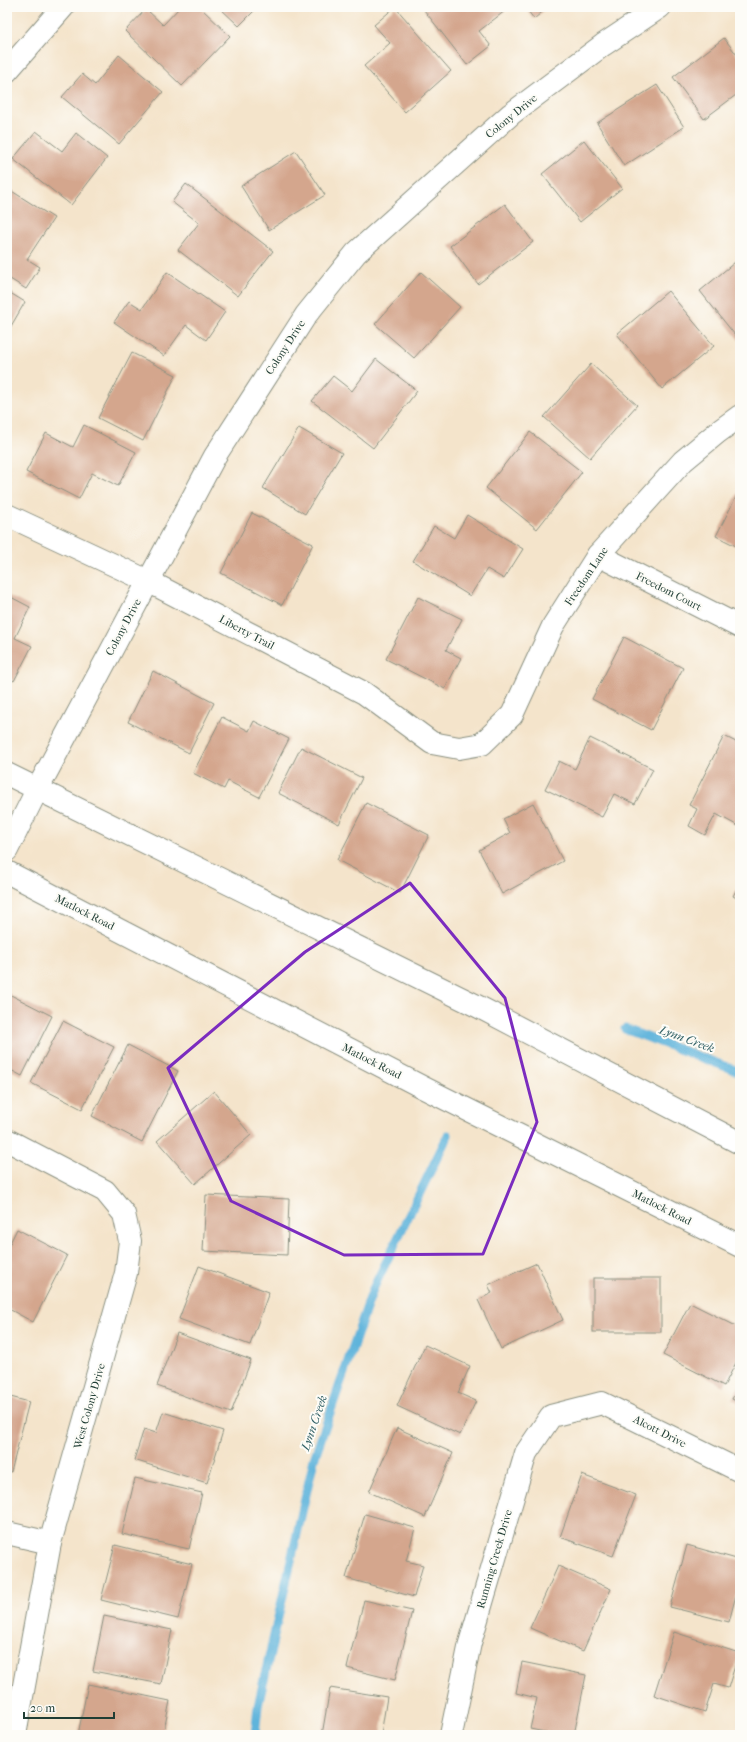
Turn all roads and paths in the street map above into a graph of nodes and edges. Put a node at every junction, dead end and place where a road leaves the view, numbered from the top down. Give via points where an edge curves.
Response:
1 (62, 7) edge
2 (660, 7) edge
3 (7, 70) edge
4 (740, 416) edge
5 (7, 515) edge
6 (598, 555) junction
7 (148, 580) junction
8 (740, 627) edge
9 (482, 744) joint
10 (7, 774) edge
11 (37, 790) junction
12 (7, 850) edge
13 (7, 872) edge
14 (7, 1140) edge
15 (740, 1143) edge
16 (740, 1246) edge
17 (576, 1408) joint
18 (740, 1471) edge
19 (7, 1533) edge
20 (50, 1543) junction
21 (15, 1735) edge
22 (451, 1735) edge

1 - 3 street
2 - 7 street, Colony Drive via 603,45 511,114 356,253 306,315 215,456
4 - 6 street, Freedom Lane via 683,461
5 - 7 street, Liberty Trail
6 - 8 street, Freedom Court
6 - 9 street, Freedom Lane via 553,626 512,716
7 - 9 street, Liberty Trail via 364,693 432,743 459,748
7 - 11 street, Colony Drive
10 - 11 street
11 - 12 street
11 - 15 street via 479,1007
13 - 16 street, Matlock Road via 424,1088
14 - 20 street, West Colony Drive via 106,1191 124,1214 130,1241 126,1273
17 - 18 street, Alcott Drive via 602,1403
17 - 22 street, Running Creek Drive via 550,1416 526,1453 470,1643
19 - 20 street
20 - 21 street, West Colony Drive

